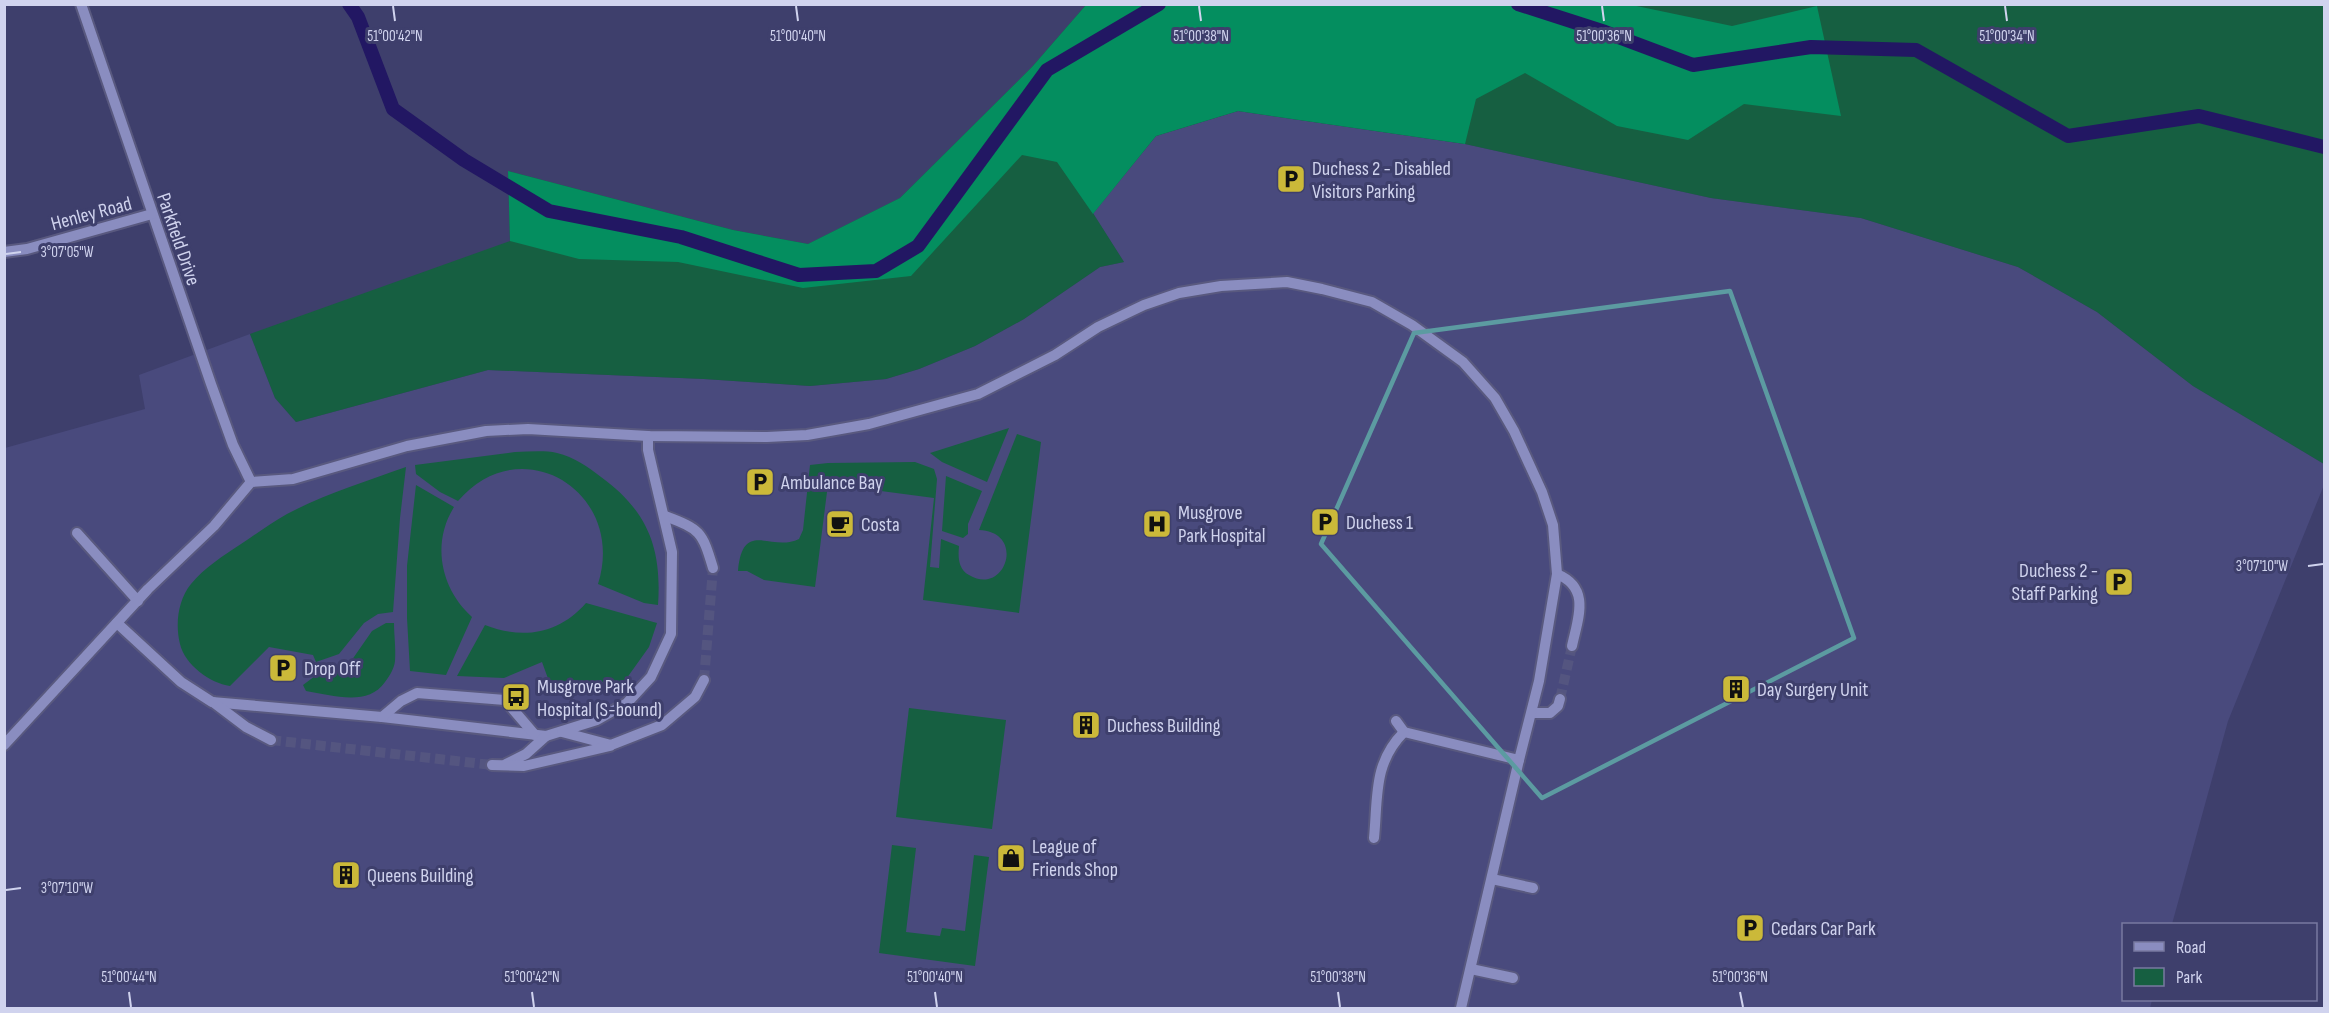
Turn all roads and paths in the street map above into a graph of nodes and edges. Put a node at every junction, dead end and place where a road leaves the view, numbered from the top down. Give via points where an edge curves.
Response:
1 (81, 4) edge
2 (152, 214) junction
3 (4, 252) edge
4 (648, 436) junction
5 (251, 482) junction
6 (665, 516) junction
7 (77, 533) dead end
8 (713, 568) tunnel mouth
9 (1557, 574) junction
10 (138, 601) junction
11 (117, 623) junction
12 (1572, 646) tunnel mouth
13 (704, 680) tunnel mouth
14 (1560, 699) tunnel mouth
15 (212, 702) junction
16 (1532, 713) junction
17 (382, 717) junction
18 (1396, 722) dead end
19 (562, 732) junction
20 (1404, 732) junction
21 (541, 736) junction
22 (271, 740) tunnel mouth
23 (4, 745) edge
24 (611, 745) junction
25 (1519, 760) junction
26 (1374, 838) dead end
27 (1492, 879) junction
28 (1533, 888) dead end
29 (1471, 969) junction
30 (1513, 978) dead end
31 (1461, 1008) edge

1 - 2 street, Parkfield Drive
2 - 3 street, Henley Road
2 - 5 street, Parkfield Drive via 233,445
4 - 5 street via 528,429 486,431 407,446 293,479
4 - 6 street
4 - 9 street via 797,436 869,424 978,394 1143,305 1179,293 1221,286 1287,282 1372,302 1463,362 1494,398 1542,492 1553,525
5 - 10 street via 214,526
6 - 8 street via 696,529
6 - 19 street via 672,552 672,626 651,677 616,710
7 - 10 street
9 - 12 street via 1568,579 1580,596
9 - 16 street
10 - 11 street
11 - 15 street via 181,682
11 - 23 street
13 - 24 street via 695,697 662,725
14 - 16 street via 1550,713
15 - 17 street
15 - 22 street
16 - 25 street
17 - 21 street
17 - 21 street via 417,693 505,700
18 - 20 street
19 - 21 street
19 - 24 street
20 - 25 street
20 - 26 street via 1385,756 1380,770
21 - 24 street via 526,754 498,765 524,766
25 - 27 street
27 - 28 street
27 - 29 street
29 - 30 street
29 - 31 street

